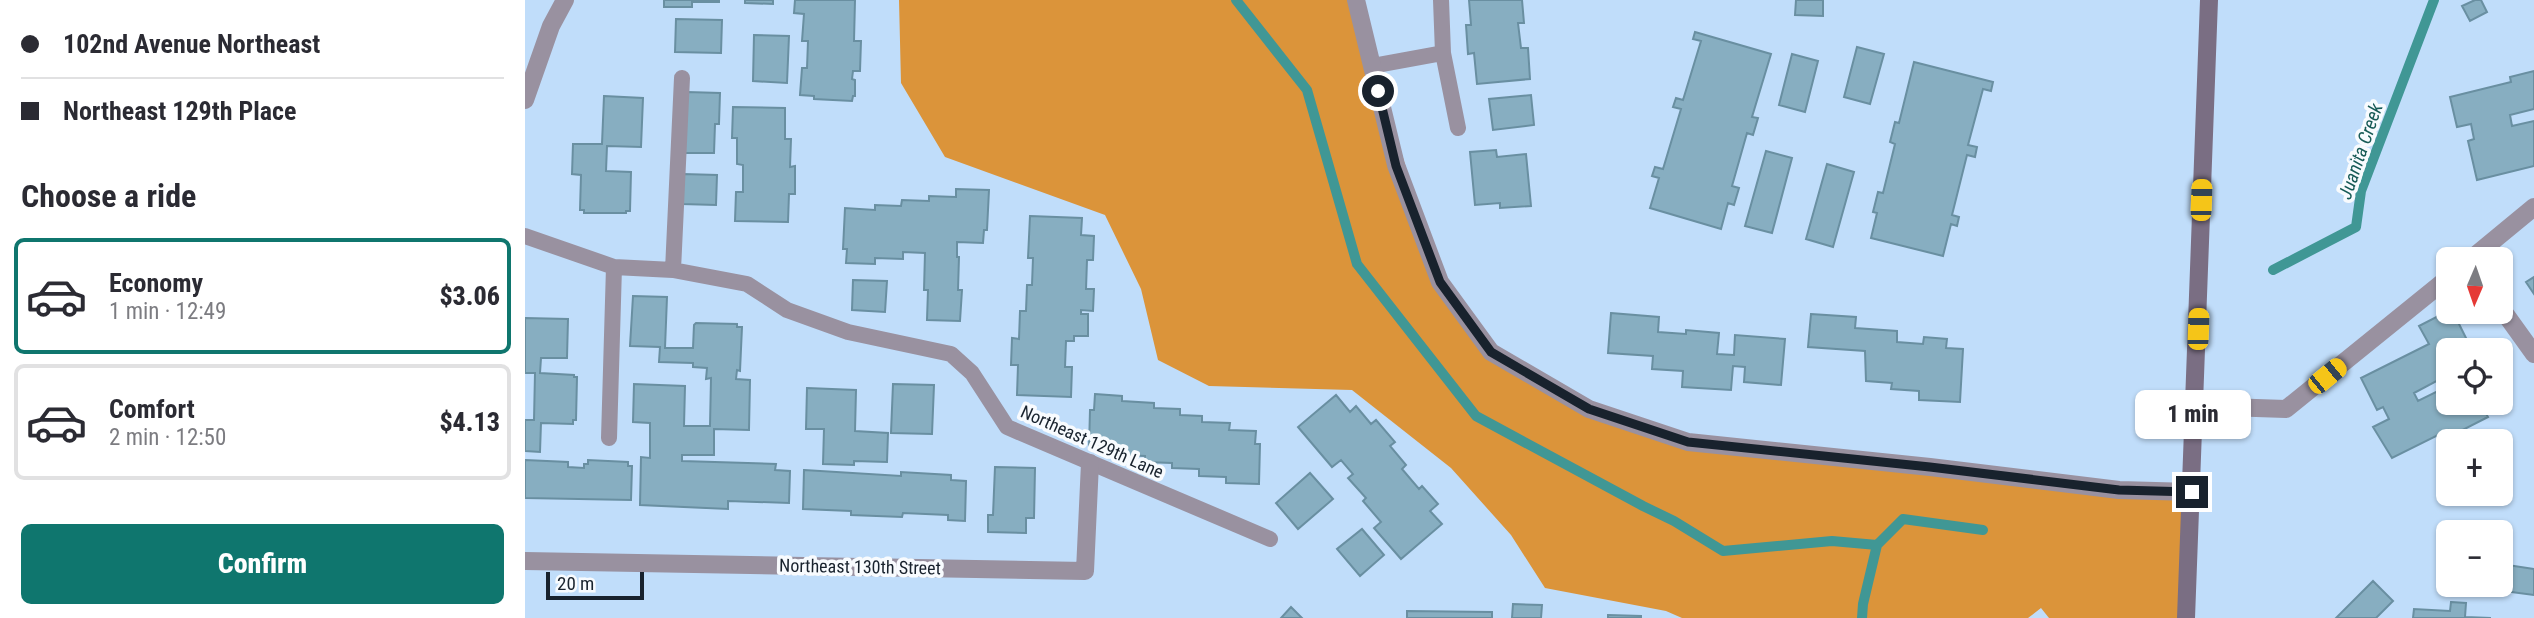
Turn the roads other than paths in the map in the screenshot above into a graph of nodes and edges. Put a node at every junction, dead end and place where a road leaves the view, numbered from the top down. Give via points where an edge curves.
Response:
1 (565, 0) edge
2 (1356, 0) edge
3 (1441, 0) edge
4 (2209, 0) edge
5 (1443, 53) junction
6 (1372, 66) junction
7 (682, 78) dead end
8 (525, 100) edge
9 (1458, 128) dead end
10 (2534, 207) edge
11 (525, 236) edge
12 (2486, 247) edge
13 (614, 267) junction
14 (673, 270) junction
15 (2436, 288) edge
16 (2512, 324) edge
17 (2534, 354) edge
18 (2196, 406) junction
19 (609, 438) dead end
20 (1090, 463) junction
21 (2192, 492) junction
22 (1270, 539) dead end
23 (525, 561) edge
24 (2186, 618) edge

1 - 8 street
2 - 6 street
3 - 5 lane
4 - 18 main road
5 - 6 lane
5 - 9 lane
6 - 21 street via 1396,166 1440,282 1491,352 1589,409 1688,442 2119,490
7 - 14 lane
10 - 12 street
11 - 13 lane, Northeast 129th Lane
13 - 14 lane, Northeast 129th Lane
13 - 19 lane
14 - 20 lane, Northeast 129th Lane via 747,284 787,310 848,332 951,354 972,373 1007,427
15 - 18 street via 2286,409
16 - 17 street
18 - 21 main road
20 - 22 lane, Northeast 129th Lane
20 - 23 street, Northeast 130th Street via 1085,571
21 - 24 main road

